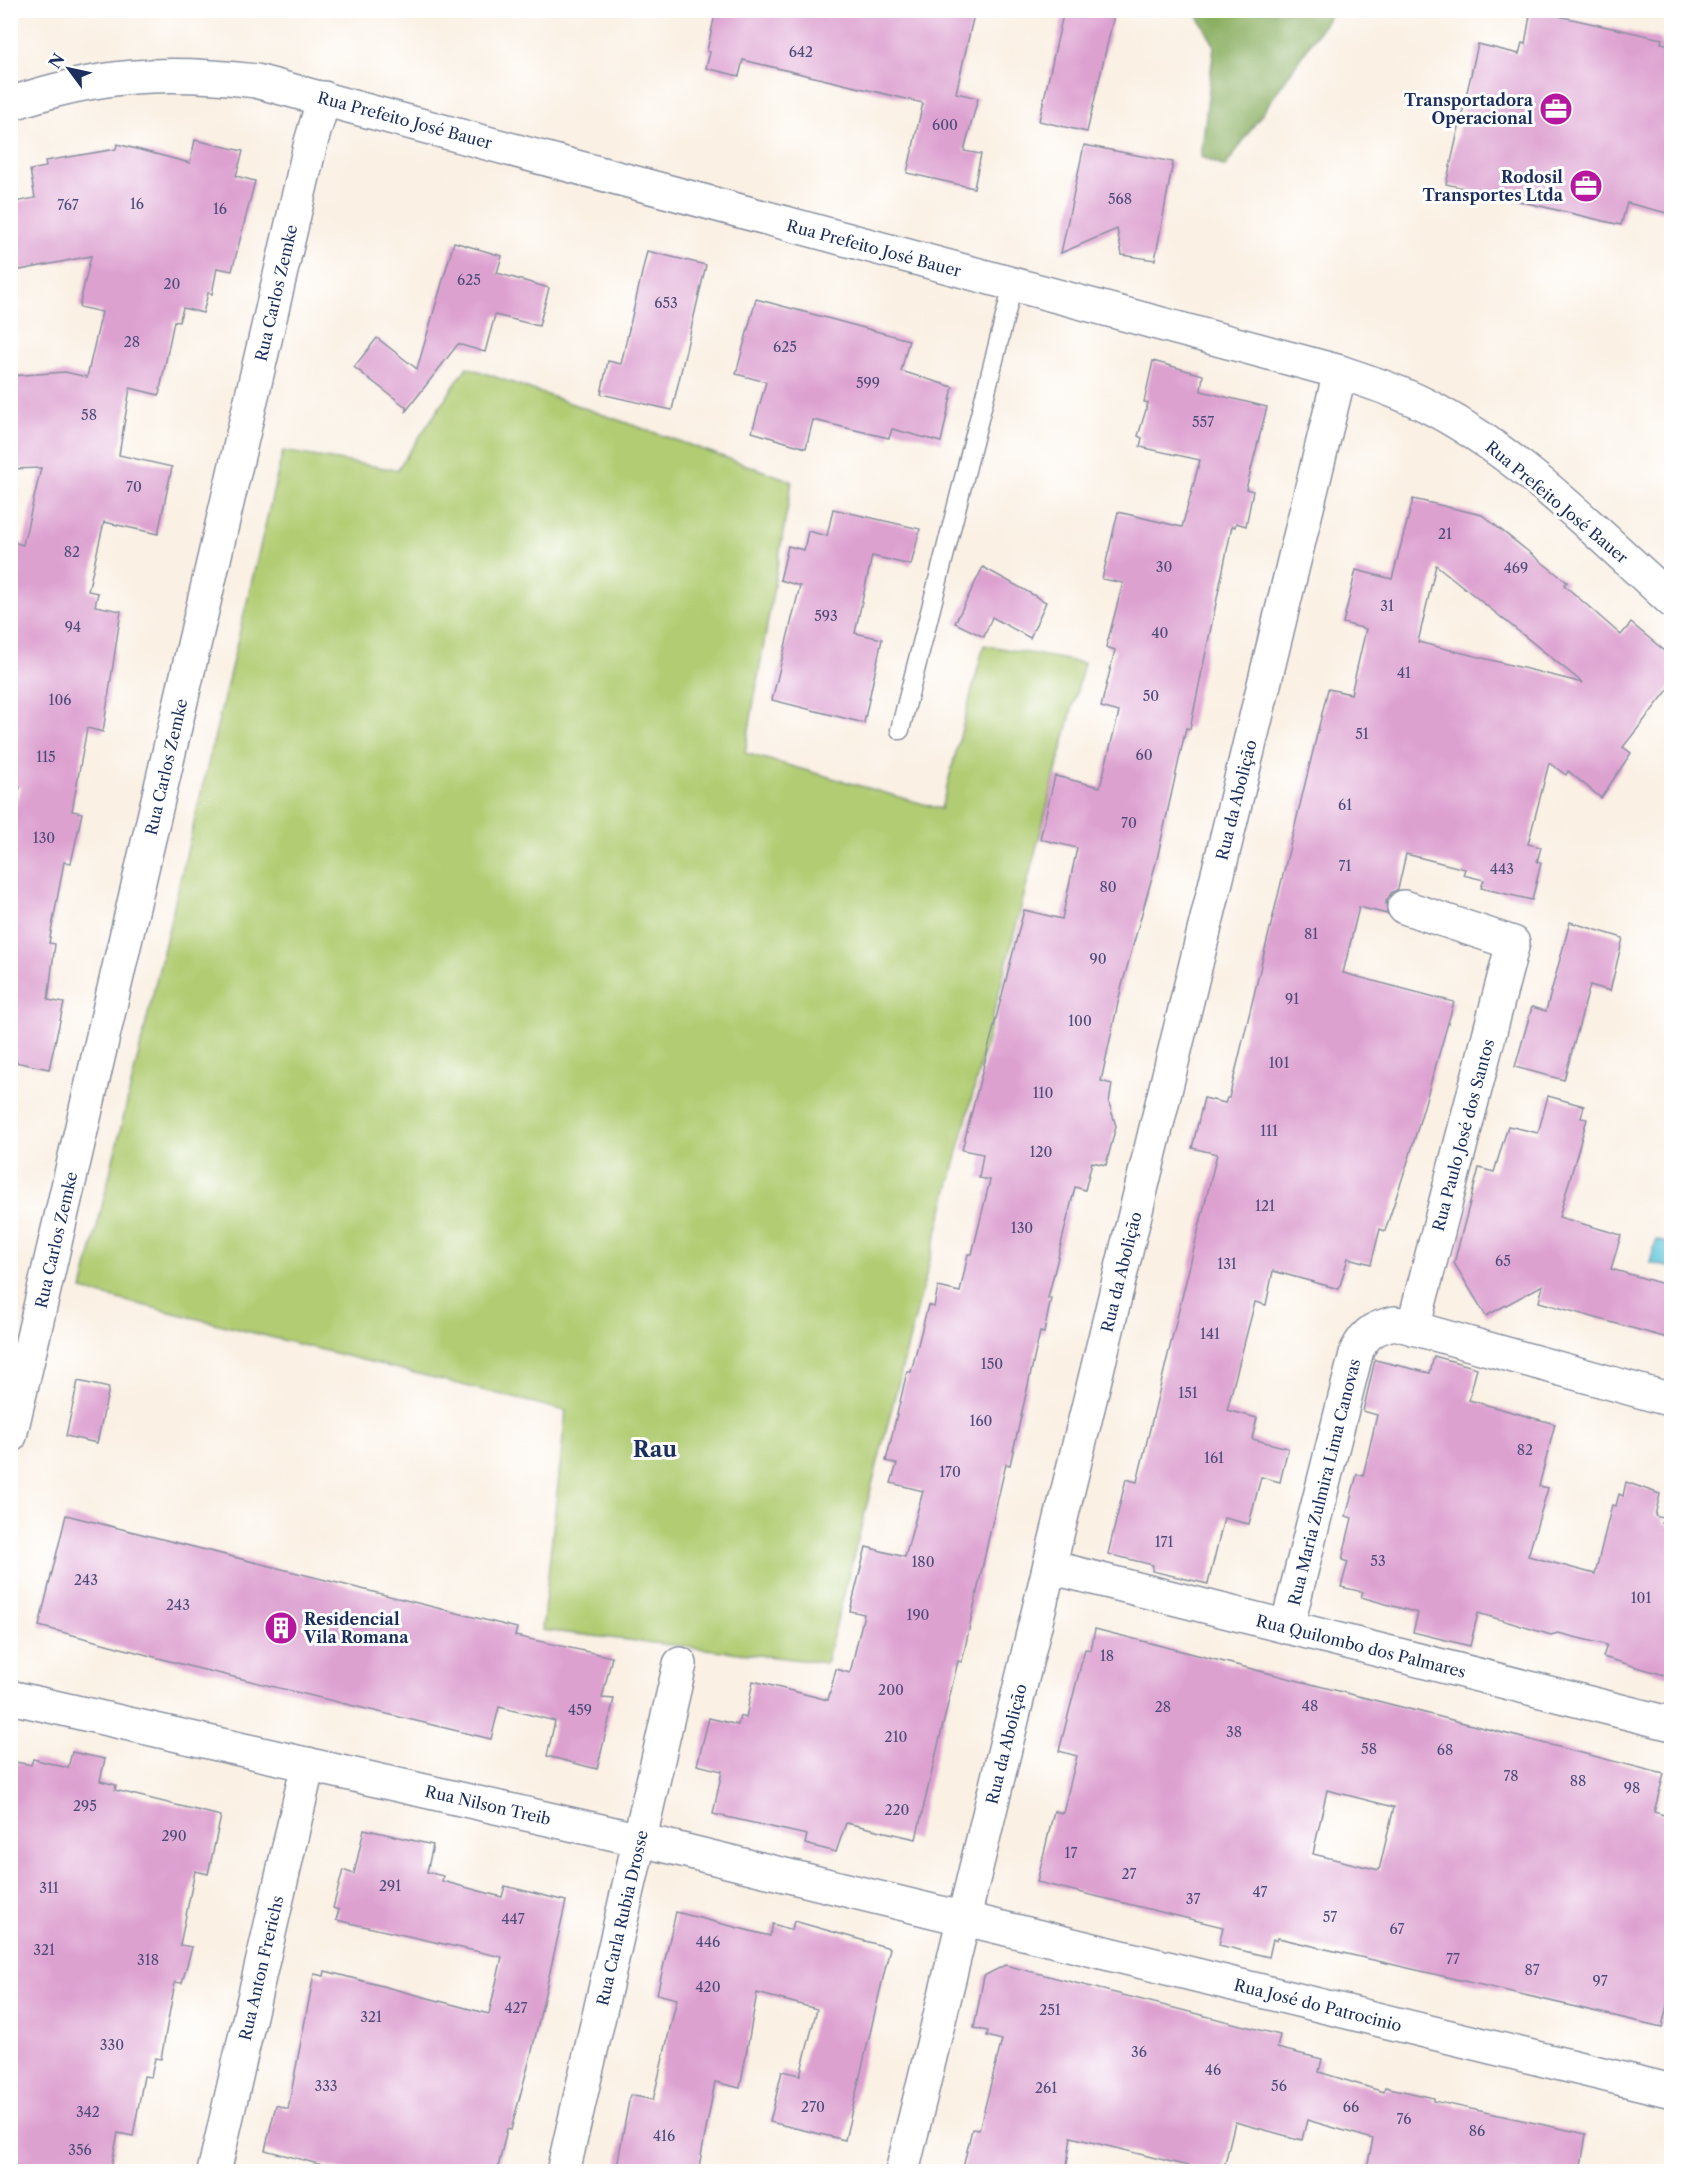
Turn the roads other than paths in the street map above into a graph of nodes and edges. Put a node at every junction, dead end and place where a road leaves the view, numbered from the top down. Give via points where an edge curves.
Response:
1 (324, 98) junction
2 (10, 104) edge
3 (1013, 285) junction
4 (1340, 372) junction
5 (1671, 601) edge
6 (900, 730) dead end
7 (1404, 907) dead end
8 (1413, 1328) junction
9 (1671, 1400) edge
10 (10, 1436) edge
11 (1050, 1567) junction
12 (1287, 1627) junction
13 (680, 1664) dead end
14 (10, 1697) edge
15 (1671, 1724) edge
16 (308, 1764) junction
17 (641, 1840) junction
18 (964, 1920) junction
19 (1671, 2091) edge
20 (214, 2172) edge
21 (563, 2172) edge
22 (902, 2172) edge

1 - 2 street, Rua Prefeito José Bauer via 256,81 204,74 130,75 58,87
1 - 3 street, Rua Prefeito José Bauer
1 - 10 street, Rua Carlos Zemke
3 - 4 street, Rua Prefeito José Bauer
3 - 6 lane
4 - 5 street, Rua Prefeito José Bauer via 1395,391 1488,442
4 - 11 street, Rua da Abolição
7 - 8 street, Rua Paulo José dos Santos via 1513,943
8 - 9 street, Rua Maria Zulmira Lima Canovas
8 - 12 street, Rua Maria Zulmira Lima Canovas via 1395,1323 1376,1327 1357,1350
11 - 12 street, Rua Quilombo dos Palmares
11 - 18 street, Rua da Abolição
12 - 15 street, Rua Quilombo dos Palmares
13 - 17 street, Rua Carla Rubia Drosse
14 - 16 street, Rua Nilson Treib
16 - 17 street, Rua Nilson Treib
16 - 20 street, Rua Anton Frerichs
17 - 18 street, Rua Nilson Treib
17 - 21 street, Rua Carla Rubia Drosse
18 - 19 street, Rua José do Patrocinio
18 - 22 street, Rua da Abolição

